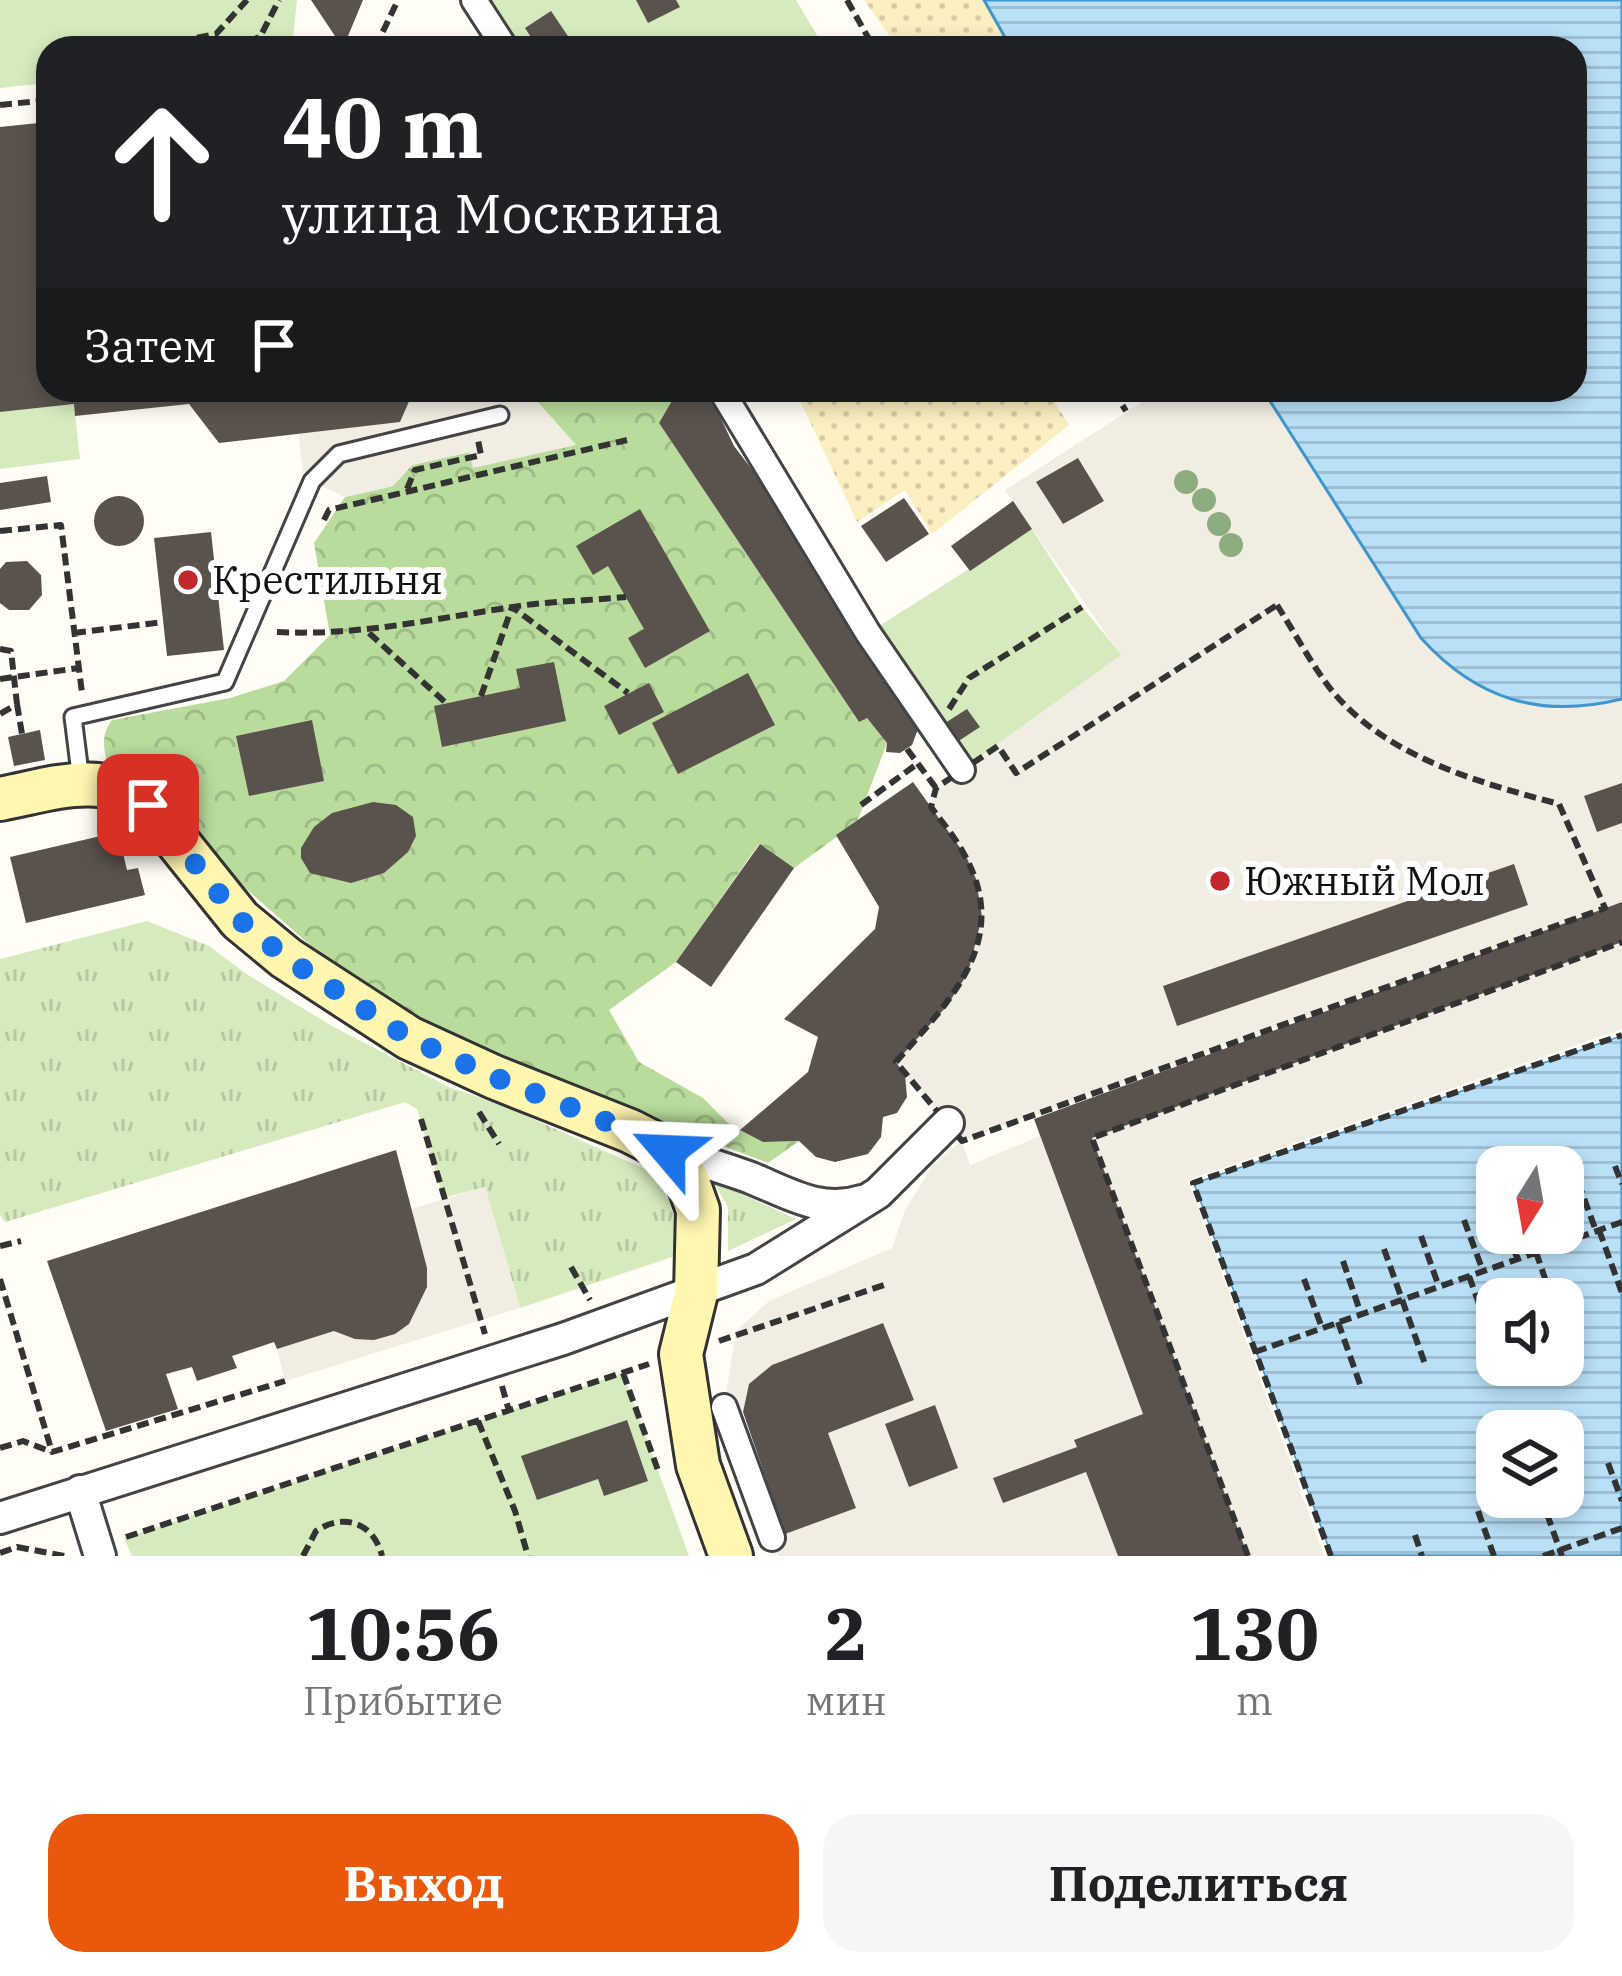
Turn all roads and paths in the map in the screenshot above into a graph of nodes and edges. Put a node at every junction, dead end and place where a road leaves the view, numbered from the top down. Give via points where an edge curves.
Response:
1 (247, 0) edge
2 (279, 0) edge
3 (398, 0) edge
4 (474, 0) edge
5 (847, 0) edge
6 (866, 34) edge
7 (206, 36) edge
8 (261, 36) edge
9 (380, 36) edge
10 (497, 36) edge
11 (36, 101) edge
12 (0, 105) edge
13 (728, 402) edge
14 (1120, 402) edge
15 (1126, 411) dead end
16 (500, 415) dead end
17 (627, 440) dead end
18 (471, 458) dead end
19 (407, 489) junction
20 (320, 529) dead end
21 (0, 531) edge
22 (626, 597) dead end
23 (512, 607) junction
24 (1082, 607) dead end
25 (163, 622) dead end
26 (277, 632) dead end
27 (368, 632) junction
28 (74, 633) junction
29 (0, 649) edge
30 (79, 668) junction
31 (15, 677) junction
32 (0, 679) edge
33 (628, 693) dead end
34 (482, 696) dead end
35 (446, 703) dead end
36 (17, 704) junction
37 (0, 714) edge
38 (85, 715) junction
39 (934, 725) junction
40 (22, 734) dead end
41 (907, 748) dead end
42 (917, 764) junction
43 (962, 770) junction
44 (81, 784) junction
45 (936, 788) junction
46 (0, 799) edge
47 (861, 806) dead end
48 (1622, 942) edge
49 (1622, 1035) edge
50 (479, 1090) junction
51 (936, 1118) dead end
52 (421, 1119) dead end
53 (499, 1144) dead end
54 (668, 1151) junction
55 (1616, 1166) dead end
56 (1622, 1184) edge
57 (878, 1193) junction
58 (1584, 1196) edge
59 (1464, 1220) dead end
60 (1622, 1222) edge
61 (1598, 1230) junction
62 (1584, 1235) edge
63 (1421, 1236) dead end
64 (21, 1241) dead end
65 (0, 1246) edge
66 (1384, 1249) dead end
67 (1515, 1254) edge
68 (1530, 1254) edge
69 (1517, 1259) junction
70 (1342, 1261) dead end
71 (571, 1267) dead end
72 (1483, 1271) junction
73 (1468, 1276) junction
74 (0, 1279) edge
75 (1304, 1279) dead end
76 (887, 1284) dead end
77 (1439, 1286) junction
78 (1622, 1293) edge
79 (695, 1294) junction
80 (1476, 1297) edge
81 (1402, 1300) junction
82 (594, 1308) dead end
83 (1361, 1314) junction
84 (1338, 1322) junction
85 (1322, 1328) junction
86 (1255, 1352) junction
87 (681, 1354) junction
88 (494, 1361) junction
89 (1425, 1364) dead end
90 (623, 1373) junction
91 (285, 1381) dead end
92 (1361, 1387) dead end
93 (724, 1407) dead end
94 (509, 1411) junction
95 (478, 1421) junction
96 (0, 1448) edge
97 (52, 1452) junction
98 (1608, 1463) dead end
99 (660, 1474) dead end
100 (80, 1491) junction
101 (1622, 1501) edge
102 (0, 1518) edge
103 (1480, 1518) edge
104 (1548, 1518) edge
105 (1622, 1528) edge
106 (1415, 1535) dead end
107 (772, 1538) dead end
108 (112, 1547) edge
109 (0, 1552) edge
110 (1561, 1553) edge
111 (65, 1556) edge
112 (303, 1556) edge
113 (382, 1556) edge
114 (528, 1556) edge
115 (731, 1556) edge
116 (1247, 1556) edge
117 (1331, 1556) edge
118 (1422, 1556) edge
119 (1494, 1556) edge
120 (1543, 1556) edge

1 - 7 path
2 - 8 path
3 - 9 path
4 - 10 street
5 - 6 path
11 - 12 path
13 - 39 street via 868,633
14 - 15 path
16 - 38 lane via 339,454 312,482 226,682
17 - 19 path
18 - 19 path via 415,470
19 - 20 path via 329,510
21 - 28 path via 61,525
22 - 23 path
23 - 27 path
23 - 33 path
23 - 34 path
24 - 39 path via 969,678
25 - 28 path
26 - 27 path
27 - 35 path
28 - 30 path
29 - 31 path via 11,651
30 - 31 path
30 - 38 path
31 - 32 path
31 - 36 path
36 - 37 path
36 - 40 path
38 - 44 lane via 73,717
39 - 43 street
41 - 42 path
42 - 45 path
42 - 47 path
43 - 45 path
43 - 45 path via 998,746 1016,772 1276,604 1327,685 1364,723 1455,774 1559,804 1605,908 962,1141 896,1062 958,990 979,935 980,898 966,856 932,807
44 - 46 main road
44 - 50 main road via 129,790 240,920
48 - 116 path via 1091,1138
49 - 86 path via 1193,1183
50 - 53 path
50 - 54 main road via 630,1131
51 - 57 street
52 - 88 path
54 - 57 street via 811,1203 856,1203
54 - 79 main road via 698,1210
55 - 56 path
57 - 79 street via 756,1269
58 - 61 path
59 - 72 path
60 - 61 path
61 - 62 path
61 - 78 path
63 - 77 path
64 - 65 path
66 - 81 path
67 - 69 path
68 - 69 path
69 - 72 path
70 - 83 path
71 - 82 path
72 - 73 path
73 - 77 path
73 - 80 path
74 - 97 path
75 - 85 path
76 - 87 path
77 - 81 path
79 - 87 main road
79 - 88 street
81 - 83 path
81 - 89 path
83 - 84 path
84 - 85 path
84 - 92 path
85 - 86 path
86 - 117 path
87 - 90 path
87 - 115 main road via 698,1465
88 - 94 path
88 - 100 street
90 - 94 path
90 - 99 path
91 - 97 path
93 - 107 street
94 - 95 path
95 - 108 path
95 - 114 path
96 - 97 path via 23,1441
98 - 101 path
100 - 102 street
100 - 108 street
103 - 119 path
104 - 110 path
105 - 110 path
106 - 118 path
109 - 111 path via 17,1547
110 - 120 path
112 - 113 path via 316,1531 345,1520 366,1528

